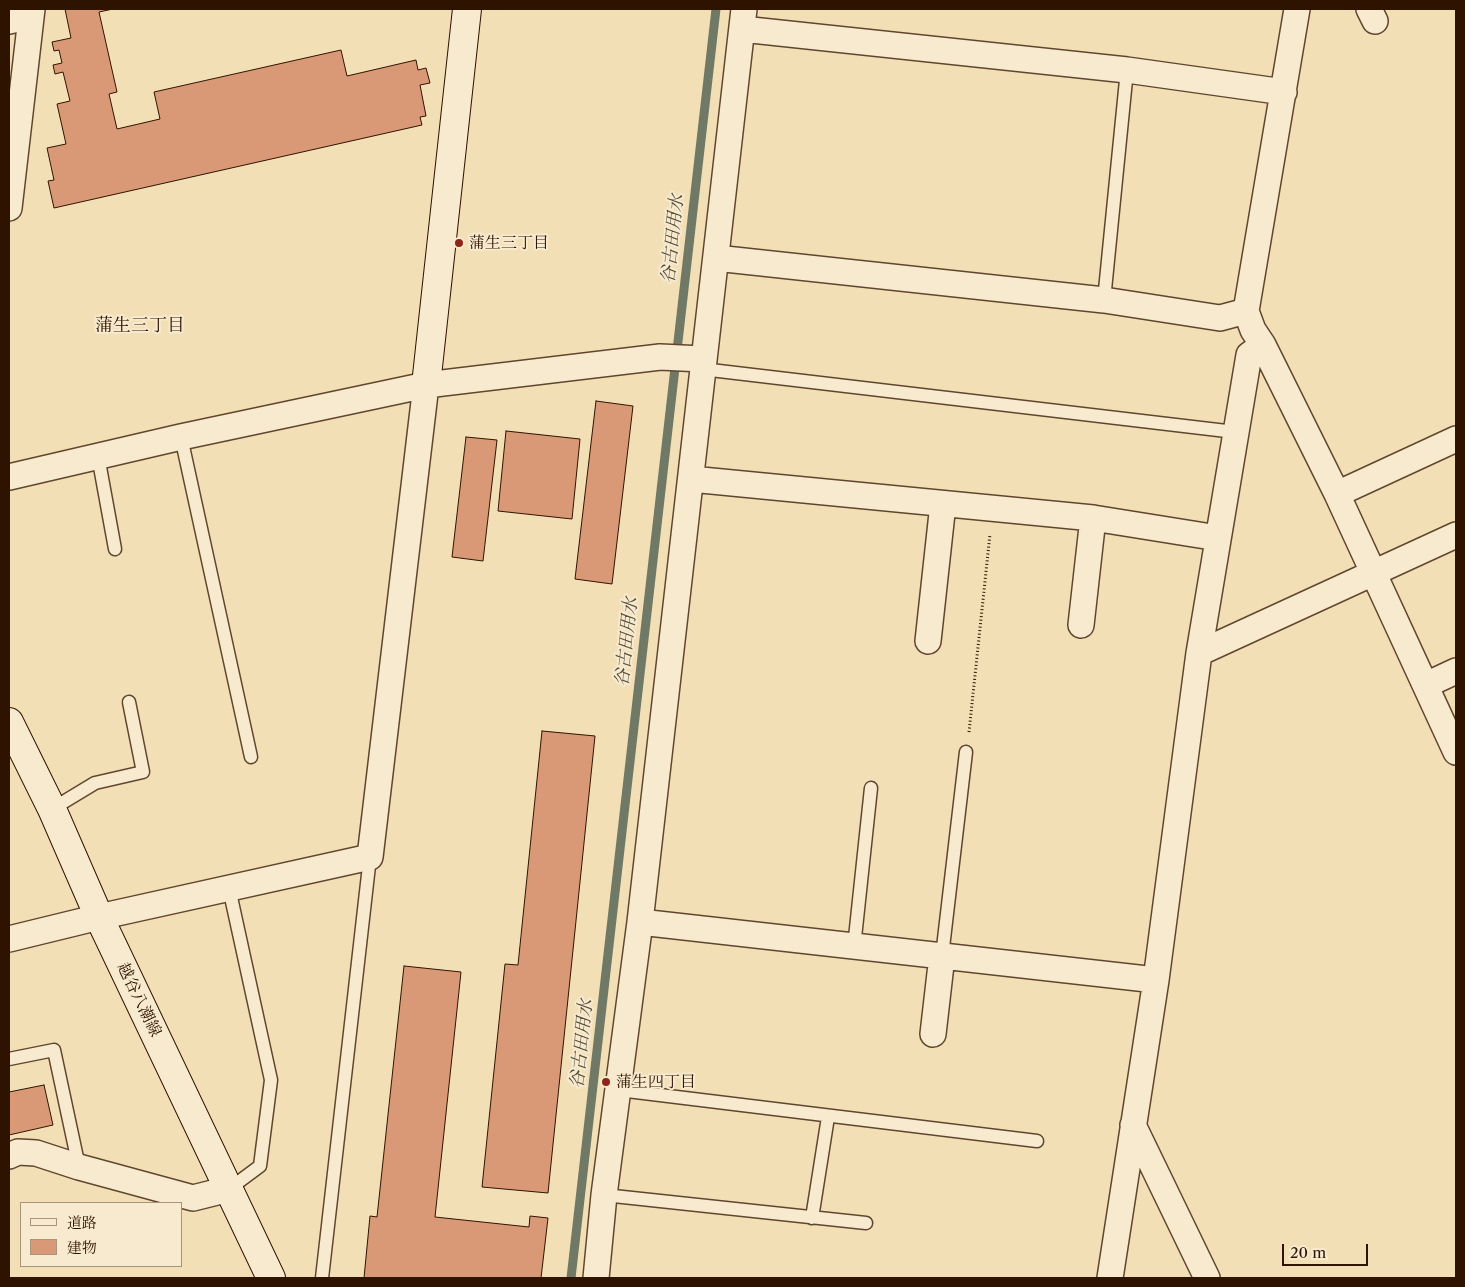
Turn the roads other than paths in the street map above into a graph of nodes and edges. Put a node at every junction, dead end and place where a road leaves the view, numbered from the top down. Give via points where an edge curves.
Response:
1 (467, 9) edge
2 (1297, 9) edge
3 (24, 15) edge
4 (743, 19) edge
5 (1127, 70) junction
6 (1284, 92) junction
7 (9, 208) edge
8 (716, 258) junction
9 (1104, 300) junction
10 (1246, 311) junction
11 (1263, 345) junction
12 (703, 364) junction
13 (426, 386) junction
14 (1236, 432) junction
15 (181, 437) junction
16 (1456, 439) edge
17 (98, 456) junction
18 (9, 477) edge
19 (691, 480) junction
20 (1337, 494) junction
21 (943, 504) junction
22 (1093, 518) junction
23 (1456, 535) edge
24 (1218, 538) junction
25 (115, 549) dead end
26 (1374, 574) junction
27 (1081, 625) dead end
28 (928, 641) dead end
29 (1199, 653) junction
30 (1456, 671) edge
31 (1426, 685) junction
32 (129, 702) dead end
33 (9, 722) edge
34 (966, 752) road end
35 (1456, 752) edge
36 (251, 757) dead end
37 (872, 788) dead end
38 (52, 809) junction
39 (370, 857) junction
40 (229, 888) junction
41 (99, 917) junction
42 (640, 922) junction
43 (9, 939) edge
44 (854, 947) junction
45 (942, 956) junction
46 (1156, 980) junction
47 (933, 1034) dead end
48 (9, 1058) edge
49 (619, 1090) junction
50 (828, 1117) junction
51 (1133, 1125) junction
52 (1037, 1141) dead end
53 (9, 1156) edge
54 (79, 1167) junction
55 (230, 1189) junction
56 (604, 1195) junction
57 (812, 1218) junction
58 (866, 1222) dead end
59 (271, 1278) edge
60 (322, 1278) edge
61 (596, 1278) edge
62 (1110, 1278) edge
63 (1206, 1278) edge

1 - 13 main road
2 - 6 street
3 - 7 street
4 - 5 street
4 - 8 street
5 - 6 street
5 - 9 lane
6 - 10 street
8 - 9 street
8 - 12 street
9 - 10 street via 1220,318
10 - 11 street
11 - 14 street via 1249,355
11 - 20 street
12 - 13 street via 660,356
12 - 14 lane
12 - 19 street
13 - 15 street
13 - 39 street
14 - 24 street
15 - 17 street
15 - 36 lane
16 - 20 street
17 - 18 street
17 - 25 lane
19 - 21 street
19 - 42 street
20 - 26 street
21 - 22 street
21 - 28 street
22 - 24 street
22 - 27 street
23 - 26 street
24 - 29 street
26 - 29 street
26 - 31 street
29 - 46 street
30 - 31 street
31 - 35 street
32 - 38 lane via 143,772 95,783
33 - 38 main road, 越谷八潮線
34 - 45 lane
37 - 44 lane
38 - 41 main road, 越谷八潮線
39 - 40 street
39 - 60 lane
40 - 41 street
40 - 55 lane via 271,1080 260,1166
41 - 43 street
41 - 55 main road, 越谷八潮線
42 - 44 street
42 - 49 street
44 - 45 street
45 - 46 street
45 - 47 street
46 - 51 street
48 - 54 lane via 54,1050
49 - 50 lane
49 - 56 street
50 - 52 lane
50 - 57 lane
51 - 62 street
51 - 63 street
53 - 54 street via 18,1152 36,1153
54 - 55 street via 193,1198
55 - 59 main road, 越谷八潮線
56 - 57 lane
56 - 61 street
57 - 58 lane

